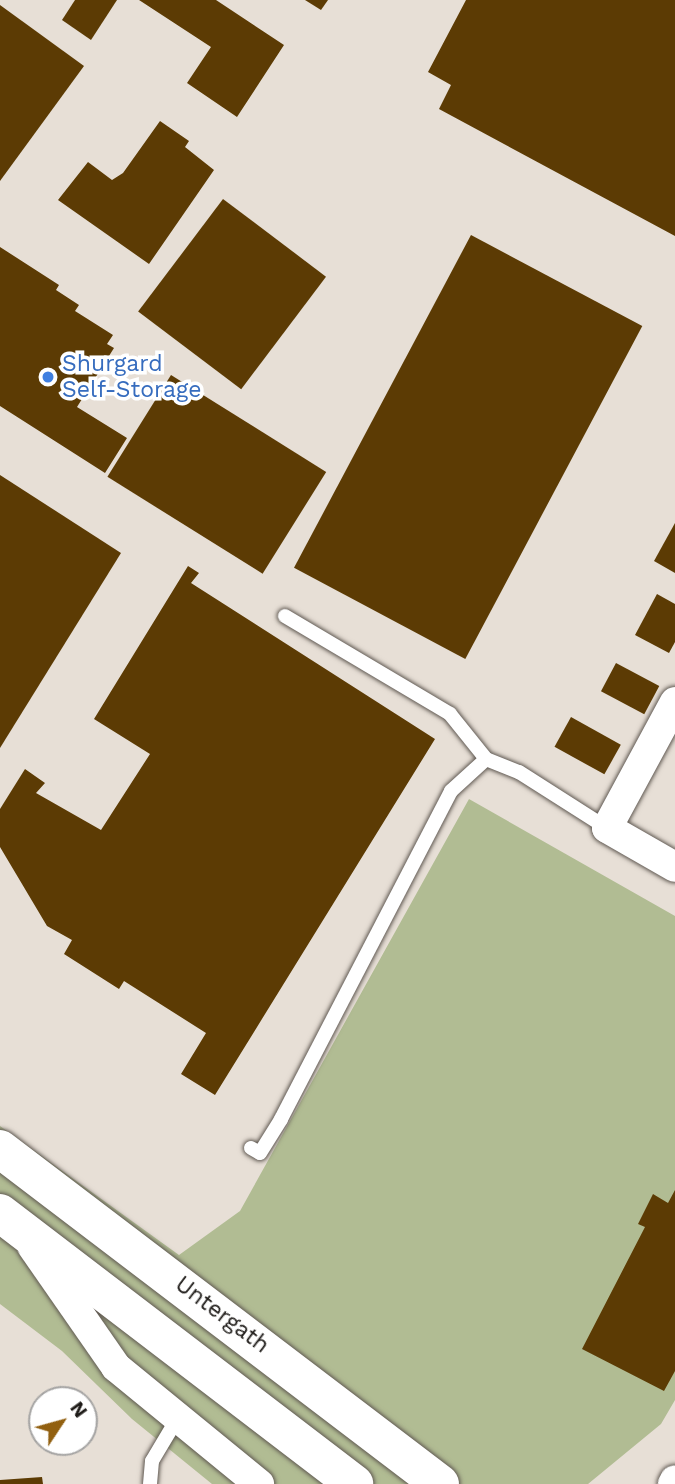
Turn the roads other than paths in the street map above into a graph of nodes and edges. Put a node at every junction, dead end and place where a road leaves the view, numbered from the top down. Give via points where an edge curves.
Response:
1 (285, 616) dead end
2 (675, 702) edge
3 (486, 759) junction
4 (607, 828) junction
5 (675, 867) edge
6 (251, 1148) dead end
7 (0, 1149) edge
8 (9, 1220) edge
9 (177, 1419) junction
10 (150, 1484) edge
11 (259, 1484) edge
12 (354, 1484) edge
13 (440, 1484) edge

1 - 3 lane via 450,713
2 - 4 street
3 - 4 lane via 519,772
3 - 6 lane via 451,791 281,1119 260,1153
4 - 5 street
7 - 13 main road, Untergath
8 - 9 street via 116,1367
8 - 12 main road
9 - 10 lane via 152,1461
9 - 11 street

